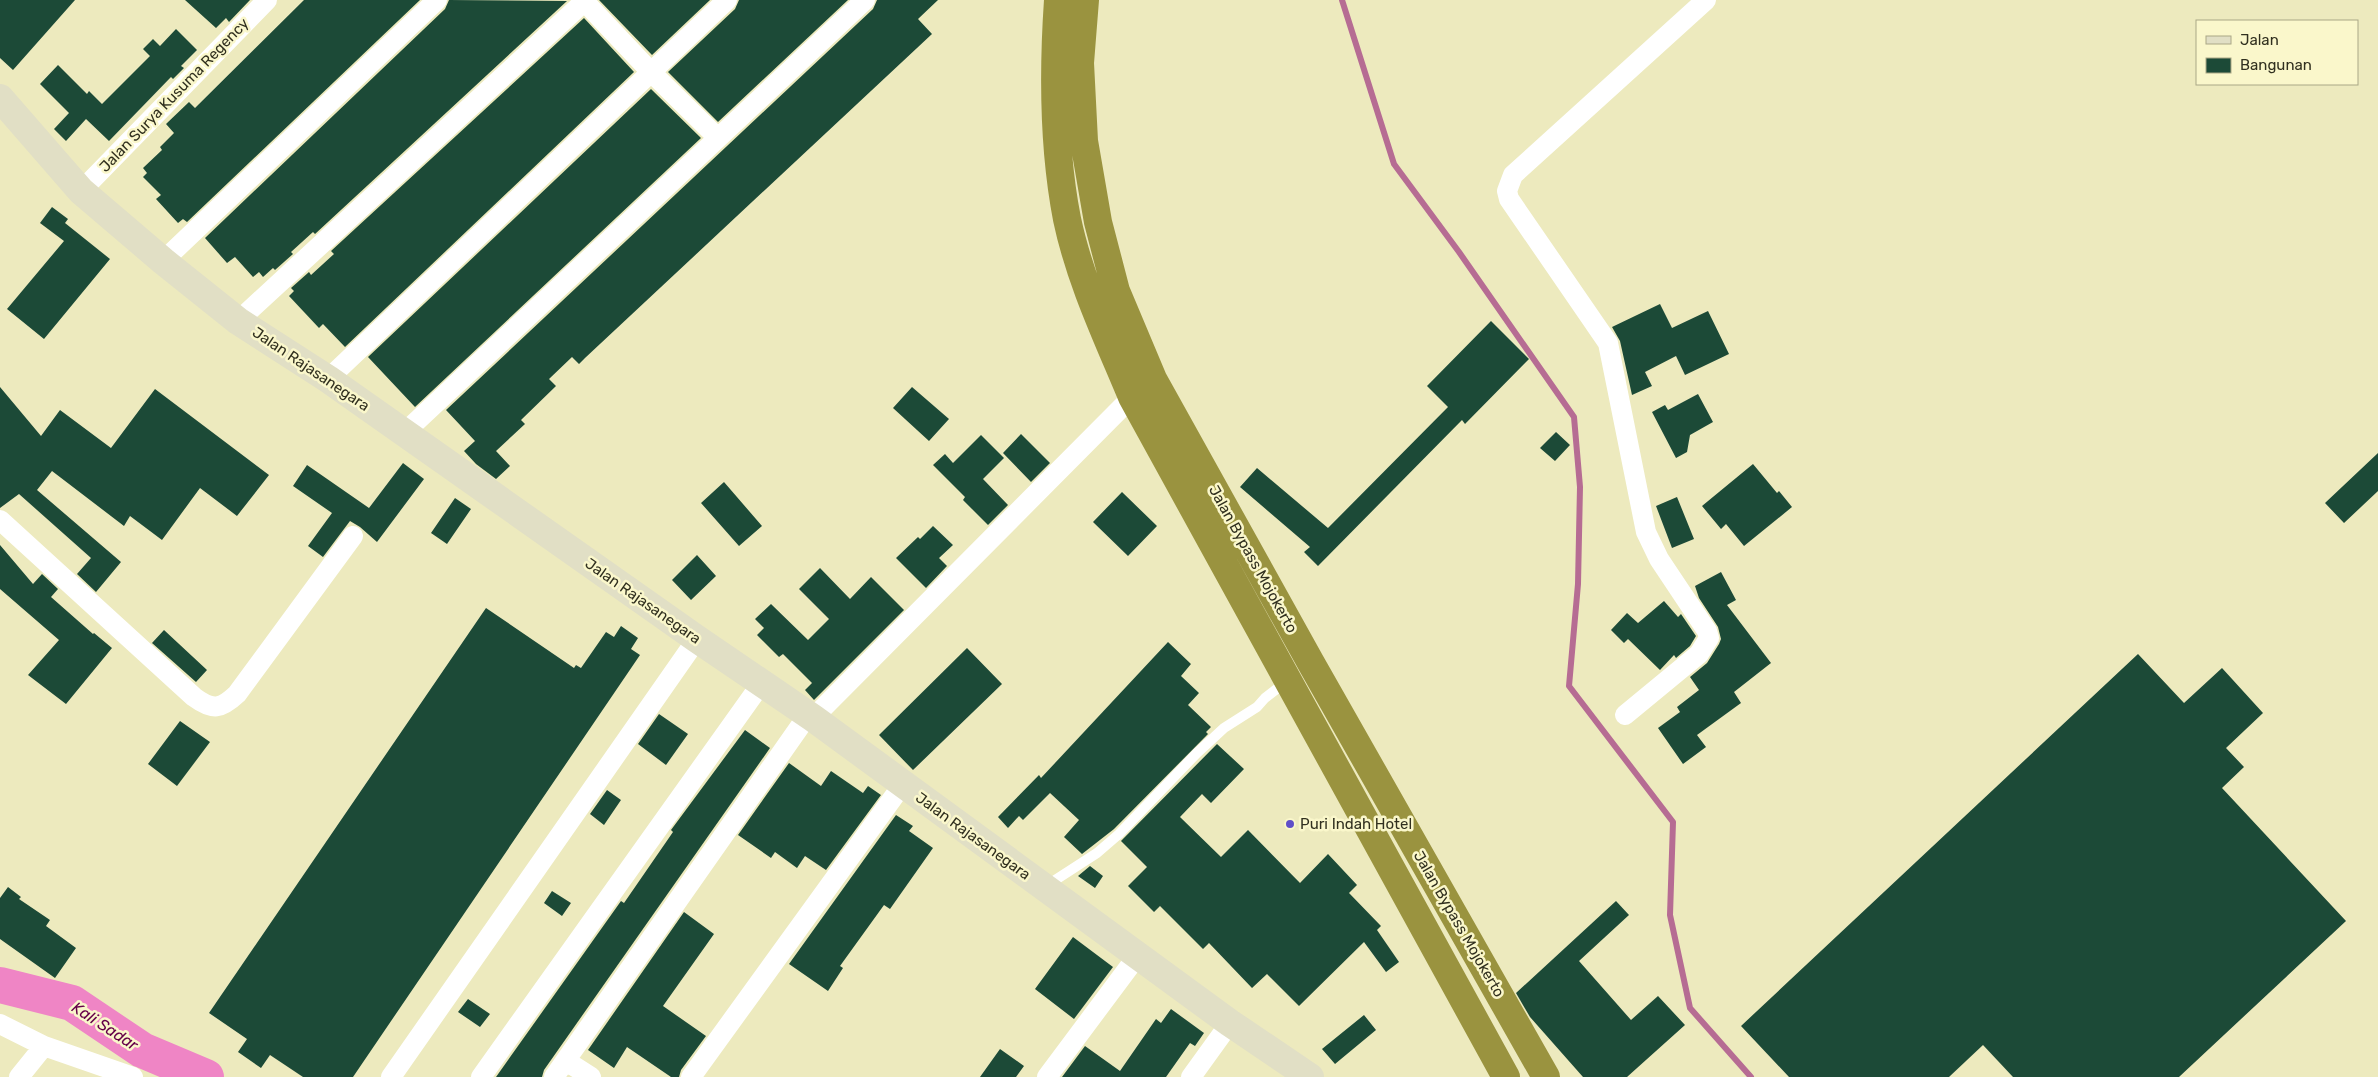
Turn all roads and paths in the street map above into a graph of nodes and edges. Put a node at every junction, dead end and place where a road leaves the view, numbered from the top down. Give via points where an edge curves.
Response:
1 (267, 0) edge
2 (437, 0) edge
3 (584, 0) edge
4 (728, 0) edge
5 (865, 0) edge
6 (1058, 0) edge
7 (1085, 0) edge
8 (1706, 0) edge
9 (651, 72) junction
10 (0, 98) edge
11 (717, 137) junction
12 (81, 191) junction
13 (163, 261) junction
14 (238, 321) junction
15 (328, 379) junction
16 (1132, 397) junction
17 (404, 433) junction
18 (0, 520) edge
19 (353, 536) dead end
20 (697, 639) junction
21 (1288, 681) junction
22 (761, 684) junction
23 (1625, 715) dead end
24 (810, 716) junction
25 (903, 784) junction
26 (1043, 888) junction
27 (1138, 955) junction
28 (1230, 1023) junction
29 (0, 1024) edge
30 (44, 1046) junction
31 (566, 1061) junction
32 (20, 1077) edge
33 (133, 1077) edge
34 (391, 1077) edge
35 (481, 1077) edge
36 (554, 1077) edge
37 (591, 1077) edge
38 (691, 1077) edge
39 (1047, 1077) edge
40 (1191, 1077) edge
41 (1310, 1077) edge
42 (1506, 1077) edge
43 (1546, 1077) edge

1 - 12 street, Jalan Surya Kusuma Regency
2 - 13 street
3 - 9 street
3 - 14 street
4 - 9 street
5 - 11 street
6 - 16 highway, Jalan Bypass Mojokerto via 1054,64 1056,134 1067,219 1087,289
7 - 43 highway, Jalan Bypass Mojokerto via 1080,63 1084,141 1096,213 1116,291 1153,380
8 - 23 street via 1513,175 1507,190 1608,344 1646,532 1658,558 1709,638 1700,654
9 - 11 street
9 - 15 street
10 - 12 street, Jalan Rajasanegara
11 - 17 street
12 - 13 street, Jalan Rajasanegara
13 - 14 street, Jalan Rajasanegara
14 - 15 street, Jalan Rajasanegara
15 - 17 street, Jalan Rajasanegara
16 - 21 highway, Jalan Bypass Mojokerto
16 - 24 street
17 - 20 street, Jalan Rajasanegara
18 - 19 street via 194,697 204,705 216,708 227,704 237,694
20 - 22 street, Jalan Rajasanegara
20 - 34 street
21 - 26 lane via 1257,707 1224,728 1097,854
21 - 42 highway, Jalan Bypass Mojokerto
22 - 24 street, Jalan Rajasanegara
22 - 35 street
24 - 25 street, Jalan Rajasanegara
24 - 31 street
25 - 26 street, Jalan Rajasanegara
25 - 38 street
26 - 27 street, Jalan Rajasanegara
27 - 28 street, Jalan Rajasanegara
27 - 39 street
28 - 40 street
28 - 41 street, Jalan Rajasanegara
29 - 30 street
30 - 32 street
30 - 33 street
31 - 36 street
31 - 37 street

